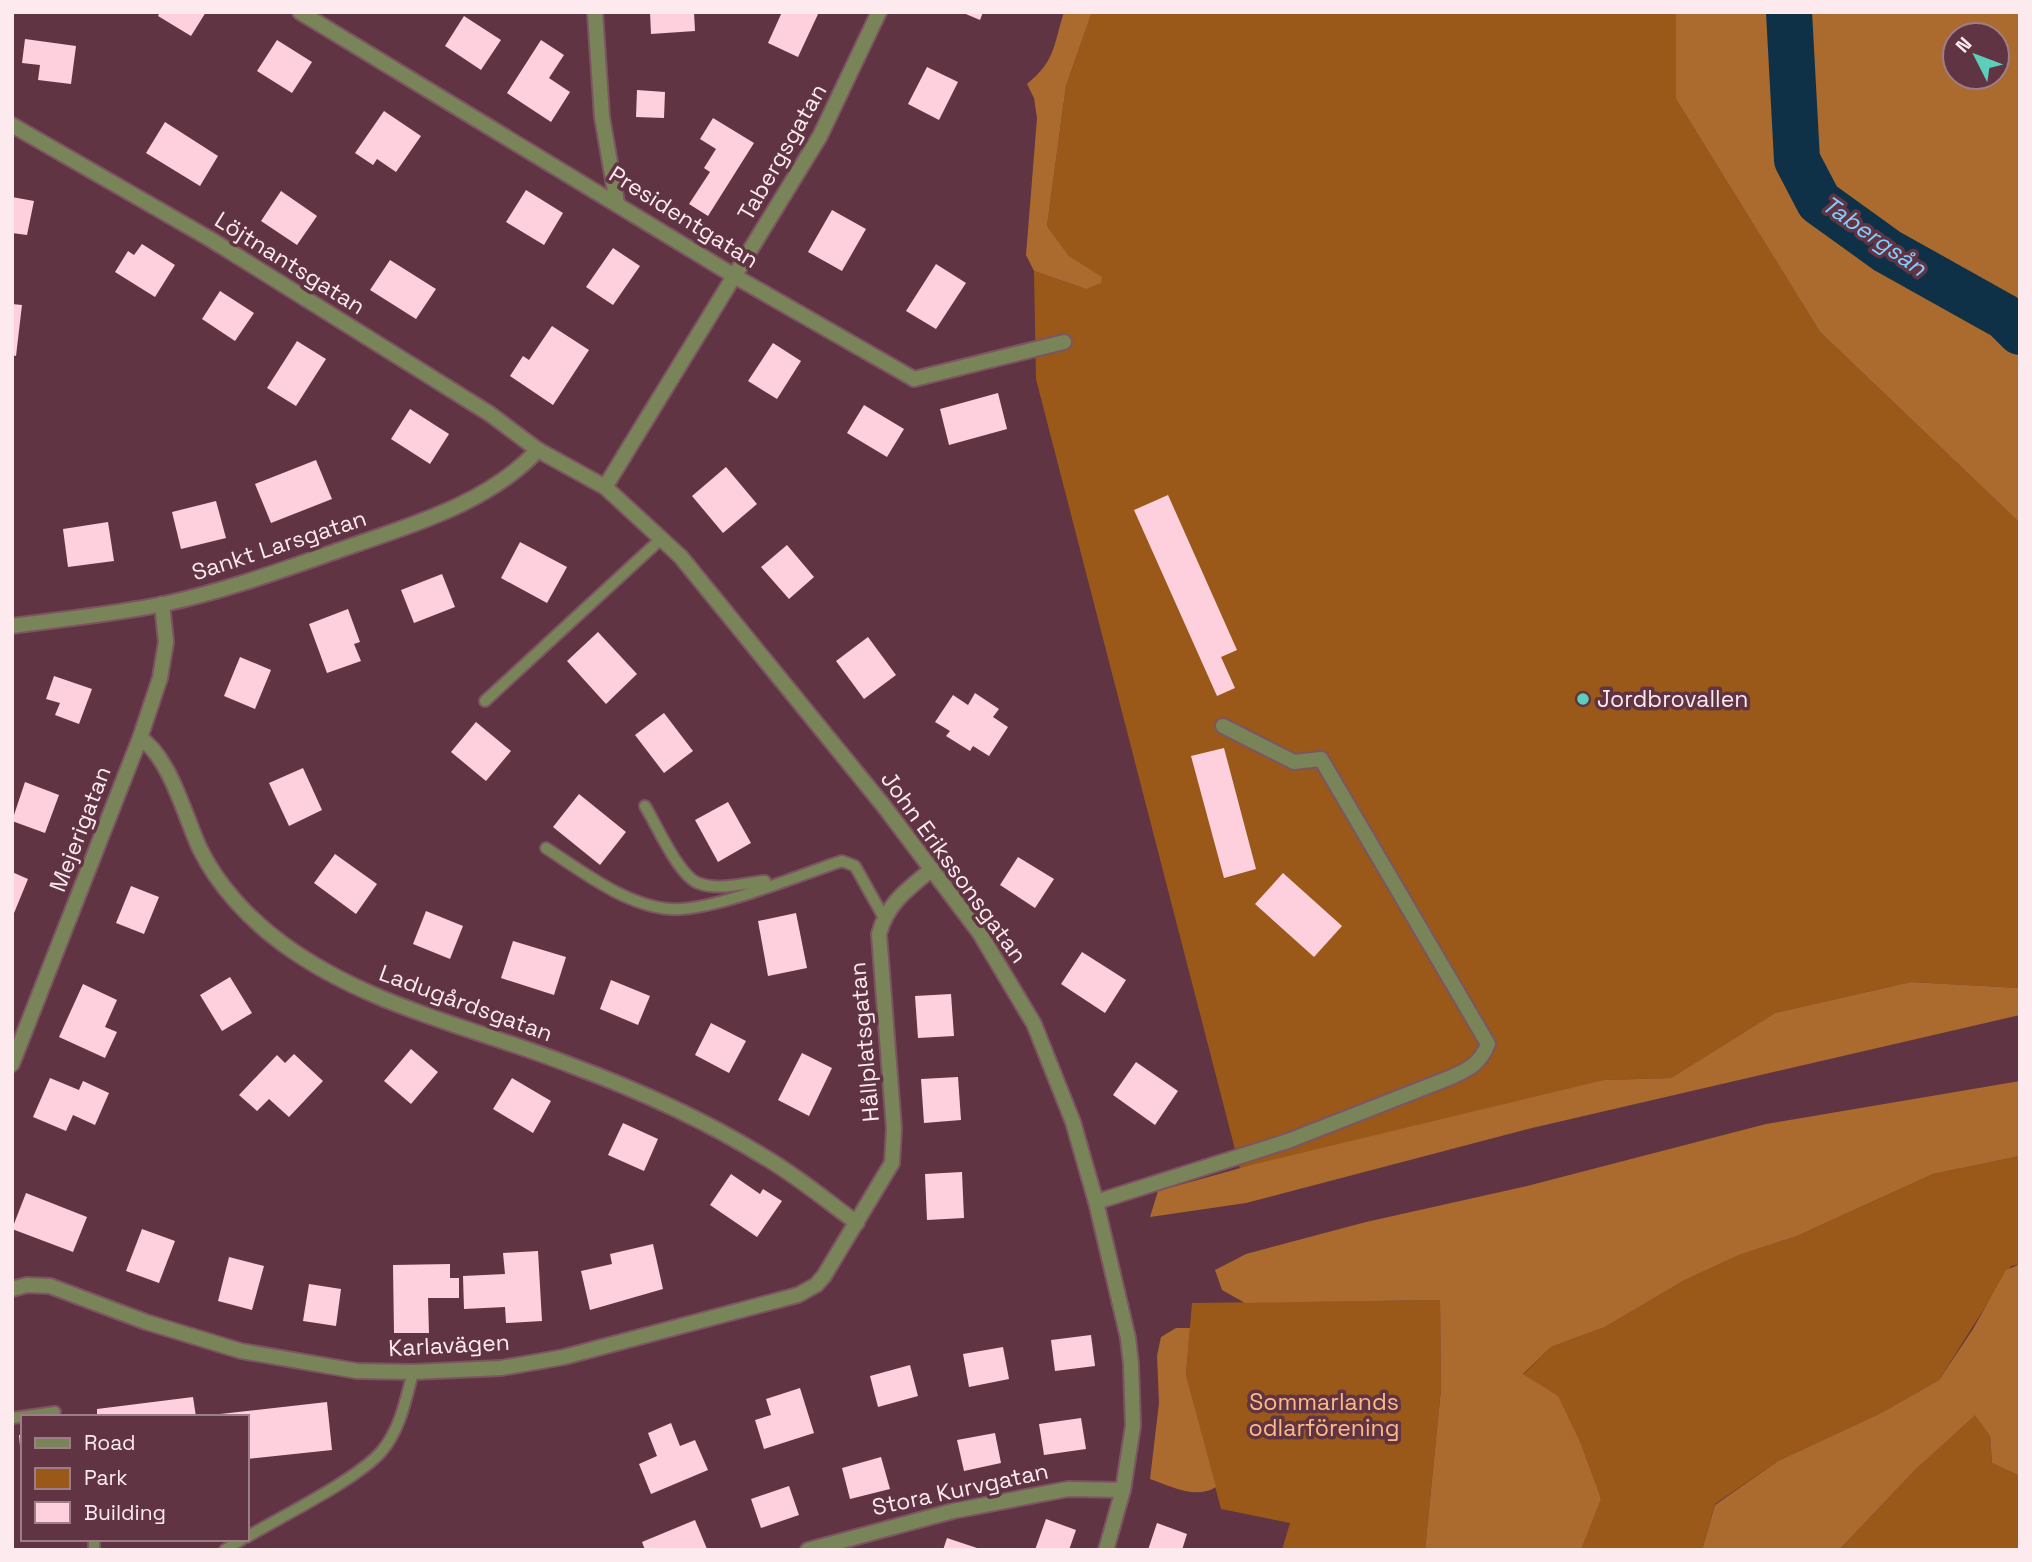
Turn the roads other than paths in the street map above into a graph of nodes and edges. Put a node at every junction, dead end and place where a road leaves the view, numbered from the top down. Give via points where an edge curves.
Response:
1 (300, 12) edge
2 (595, 12) edge
3 (879, 12) edge
4 (12, 125) edge
5 (617, 203) junction
6 (736, 277) junction
7 (1064, 342) dead end
8 (538, 450) junction
9 (605, 486) junction
10 (662, 538) junction
11 (162, 604) junction
12 (12, 626) edge
13 (485, 701) dead end
14 (1223, 726) dead end
15 (140, 738) junction
16 (645, 806) dead end
17 (547, 848) dead end
18 (932, 869) junction
19 (785, 879) junction
20 (883, 916) junction
21 (12, 1064) edge
22 (1097, 1202) junction
23 (857, 1223) junction
24 (12, 1289) edge
25 (413, 1372) junction
26 (55, 1412) dead end
27 (34, 1415) edge
28 (1123, 1490) junction
29 (248, 1536) edge
30 (810, 1550) edge
31 (1106, 1550) edge

1 - 5 street, Presidentgatan
2 - 5 street via 602,117
3 - 6 street, Tabergsgatan via 820,136
4 - 8 street, Löjtnantsgatan via 210,239 490,414
5 - 6 street, Presidentgatan
6 - 7 street, Presidentgatan via 914,379
6 - 9 street, Tabergsgatan
8 - 9 street, John Erikssonsgatan
8 - 11 street, Sankt Larsgatan via 516,473 472,500 408,527 221,590
9 - 10 street, John Erikssonsgatan
10 - 13 lane
10 - 18 street, John Erikssonsgatan via 715,597
11 - 12 street, Sankt Larsgatan
11 - 15 street, Mejerigatan via 166,642 160,678
14 - 22 street via 1294,762 1321,759 1488,1044 1473,1067 1449,1078 1288,1141
15 - 21 street, Mejerigatan
15 - 23 street, Ladugårdsgatan via 166,771 201,851 226,889 284,944 392,1005 569,1064 669,1105 769,1159
16 - 19 lane via 682,869 697,883 716,886
17 - 19 lane via 601,885 670,909 708,904
18 - 20 street
18 - 22 street, John Erikssonsgatan via 979,932 1034,1024 1068,1104
19 - 20 lane via 842,861 855,866
20 - 23 street, Hållplatsgatan via 879,934 894,1143 892,1163
22 - 28 street, John Erikssonsgatan via 1128,1338 1133,1426
23 - 25 street, Karlavägen via 824,1276 798,1295 564,1357 501,1368
24 - 25 street, Karlavägen via 50,1286 241,1351 357,1371
25 - 29 lane via 399,1422 382,1451
26 - 27 lane
28 - 30 street, Stora Kurvgatan via 1068,1489 966,1508
28 - 31 street, John Erikssonsgatan

